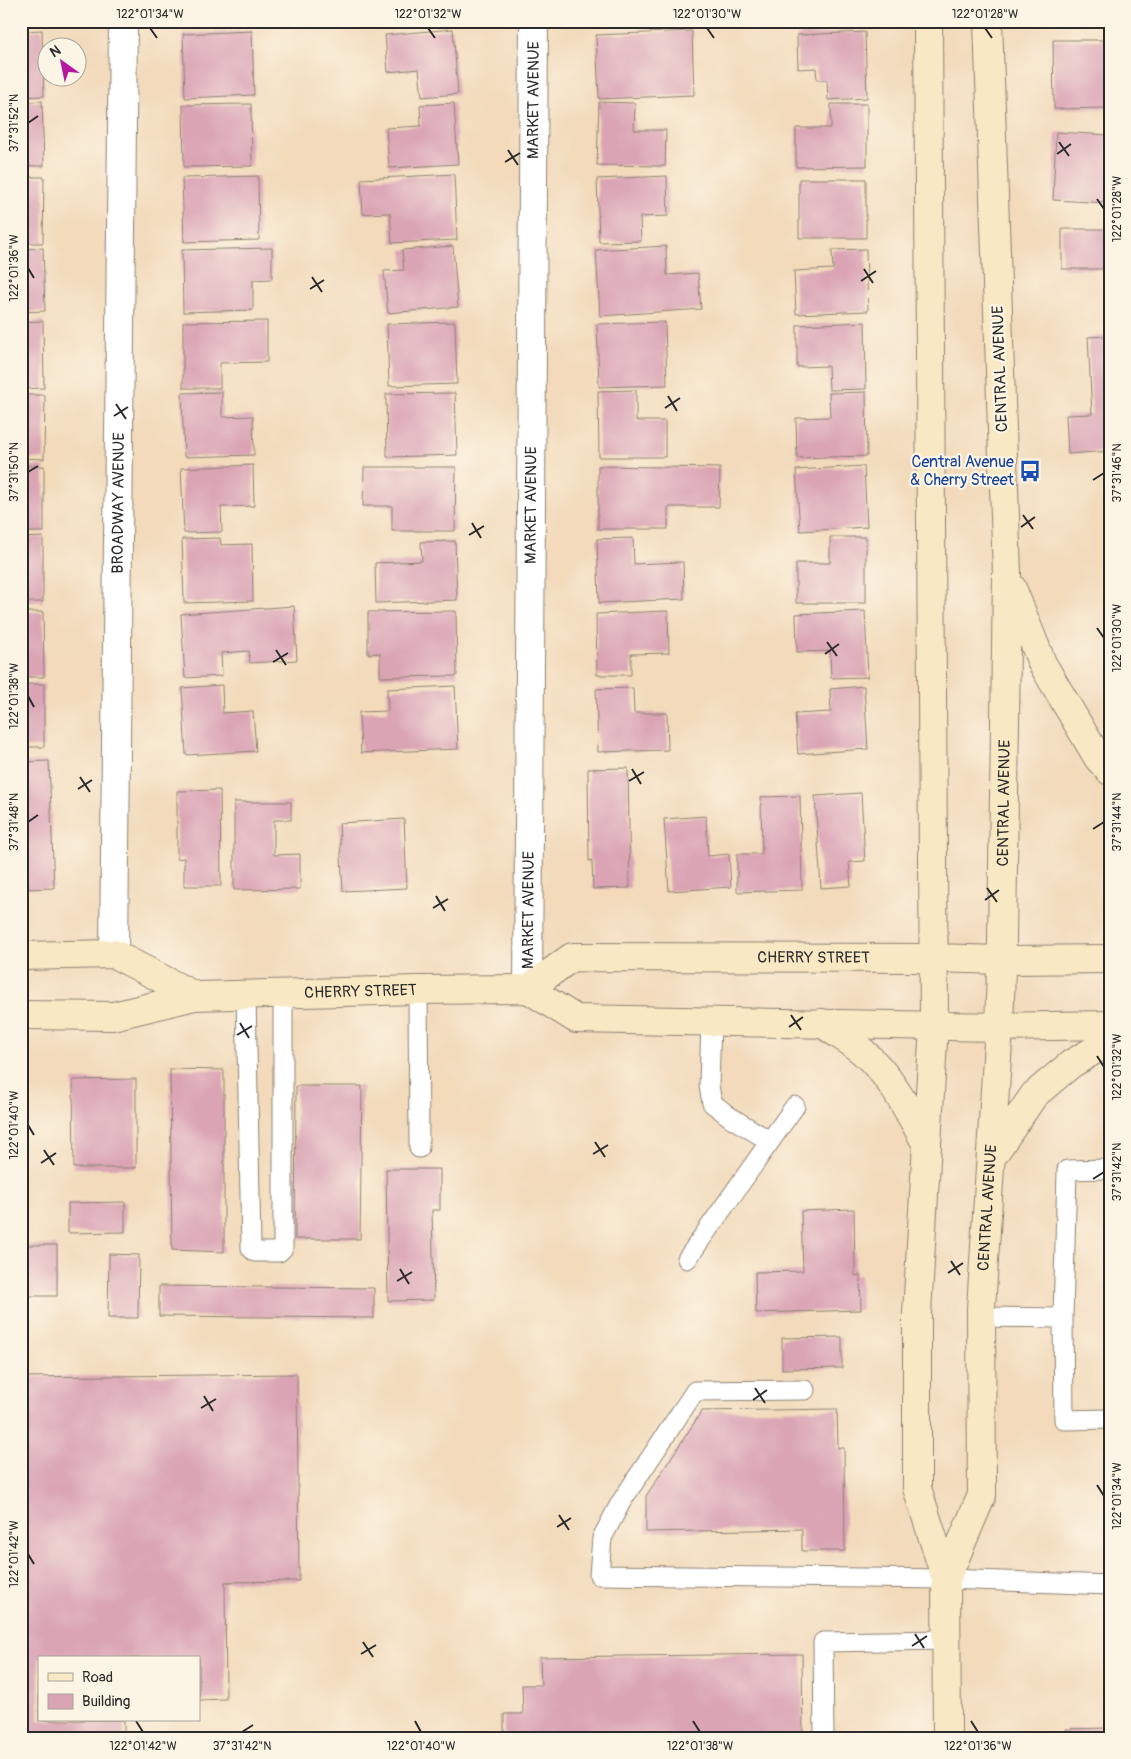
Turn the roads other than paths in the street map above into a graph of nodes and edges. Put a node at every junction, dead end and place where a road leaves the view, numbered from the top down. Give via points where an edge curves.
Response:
1 (123, 21) edge
2 (534, 21) edge
3 (928, 21) edge
4 (988, 21) edge
5 (1007, 575) junction
6 (1110, 771) edge
7 (114, 954) junction
8 (21, 956) edge
9 (933, 958) junction
10 (1002, 960) junction
11 (1110, 960) edge
12 (528, 989) junction
13 (418, 990) junction
14 (284, 994) junction
15 (246, 995) junction
16 (195, 996) junction
17 (21, 1015) edge
18 (711, 1021) junction
19 (822, 1023) junction
20 (934, 1025) junction
21 (1110, 1025) edge
22 (999, 1027) junction
23 (1110, 1041) edge
24 (796, 1106) dead end
25 (770, 1141) junction
26 (927, 1145) junction
27 (419, 1148) dead end
28 (991, 1158) junction
29 (1110, 1169) edge
30 (686, 1259) dead end
31 (982, 1317) junction
32 (1063, 1318) junction
33 (805, 1390) dead end
34 (1110, 1419) edge
35 (946, 1579) junction
36 (1110, 1585) edge
37 (946, 1640) junction
38 (824, 1738) edge
39 (947, 1738) edge

1 - 7 street, BROADWAY AVENUE
2 - 12 street, MARKET AVENUE
3 - 9 street, CENTRAL AVENUE
4 - 5 street, CENTRAL AVENUE
5 - 6 street via 1042,663 1098,758
5 - 10 street, CENTRAL AVENUE
7 - 8 street, CHERRY STREET
7 - 16 street, CHERRY STREET
9 - 10 street, CHERRY STREET
9 - 12 street, CHERRY STREET via 572,957
9 - 20 street, CENTRAL AVENUE
10 - 11 street, CHERRY STREET
10 - 22 street, CENTRAL AVENUE
12 - 13 street, CHERRY STREET
12 - 18 street via 576,1018
13 - 14 street, CHERRY STREET
13 - 27 lane
14 - 15 street, CHERRY STREET
14 - 15 lane via 283,1248 279,1252 255,1252 251,1248
15 - 16 street, CHERRY STREET
16 - 17 street, CHERRY STREET via 113,1016
18 - 19 street
18 - 25 lane via 709,1086 712,1103 730,1118
19 - 20 street
19 - 26 street via 863,1052 880,1070 898,1093
20 - 22 street
20 - 26 street, CENTRAL AVENUE
21 - 22 street
22 - 28 street, CENTRAL AVENUE
23 - 28 street via 1071,1064 1034,1095
24 - 25 lane
25 - 30 lane
26 - 35 street, CENTRAL AVENUE via 917,1313 917,1488
28 - 31 street, CENTRAL AVENUE
29 - 32 lane via 1067,1170
31 - 32 lane
31 - 35 street, CENTRAL AVENUE via 982,1495
32 - 34 lane via 1064,1420
33 - 35 lane via 695,1391 621,1502 602,1538 599,1575
35 - 36 lane
35 - 37 street, CENTRAL AVENUE
37 - 38 lane via 823,1642
37 - 39 street, CENTRAL AVENUE

